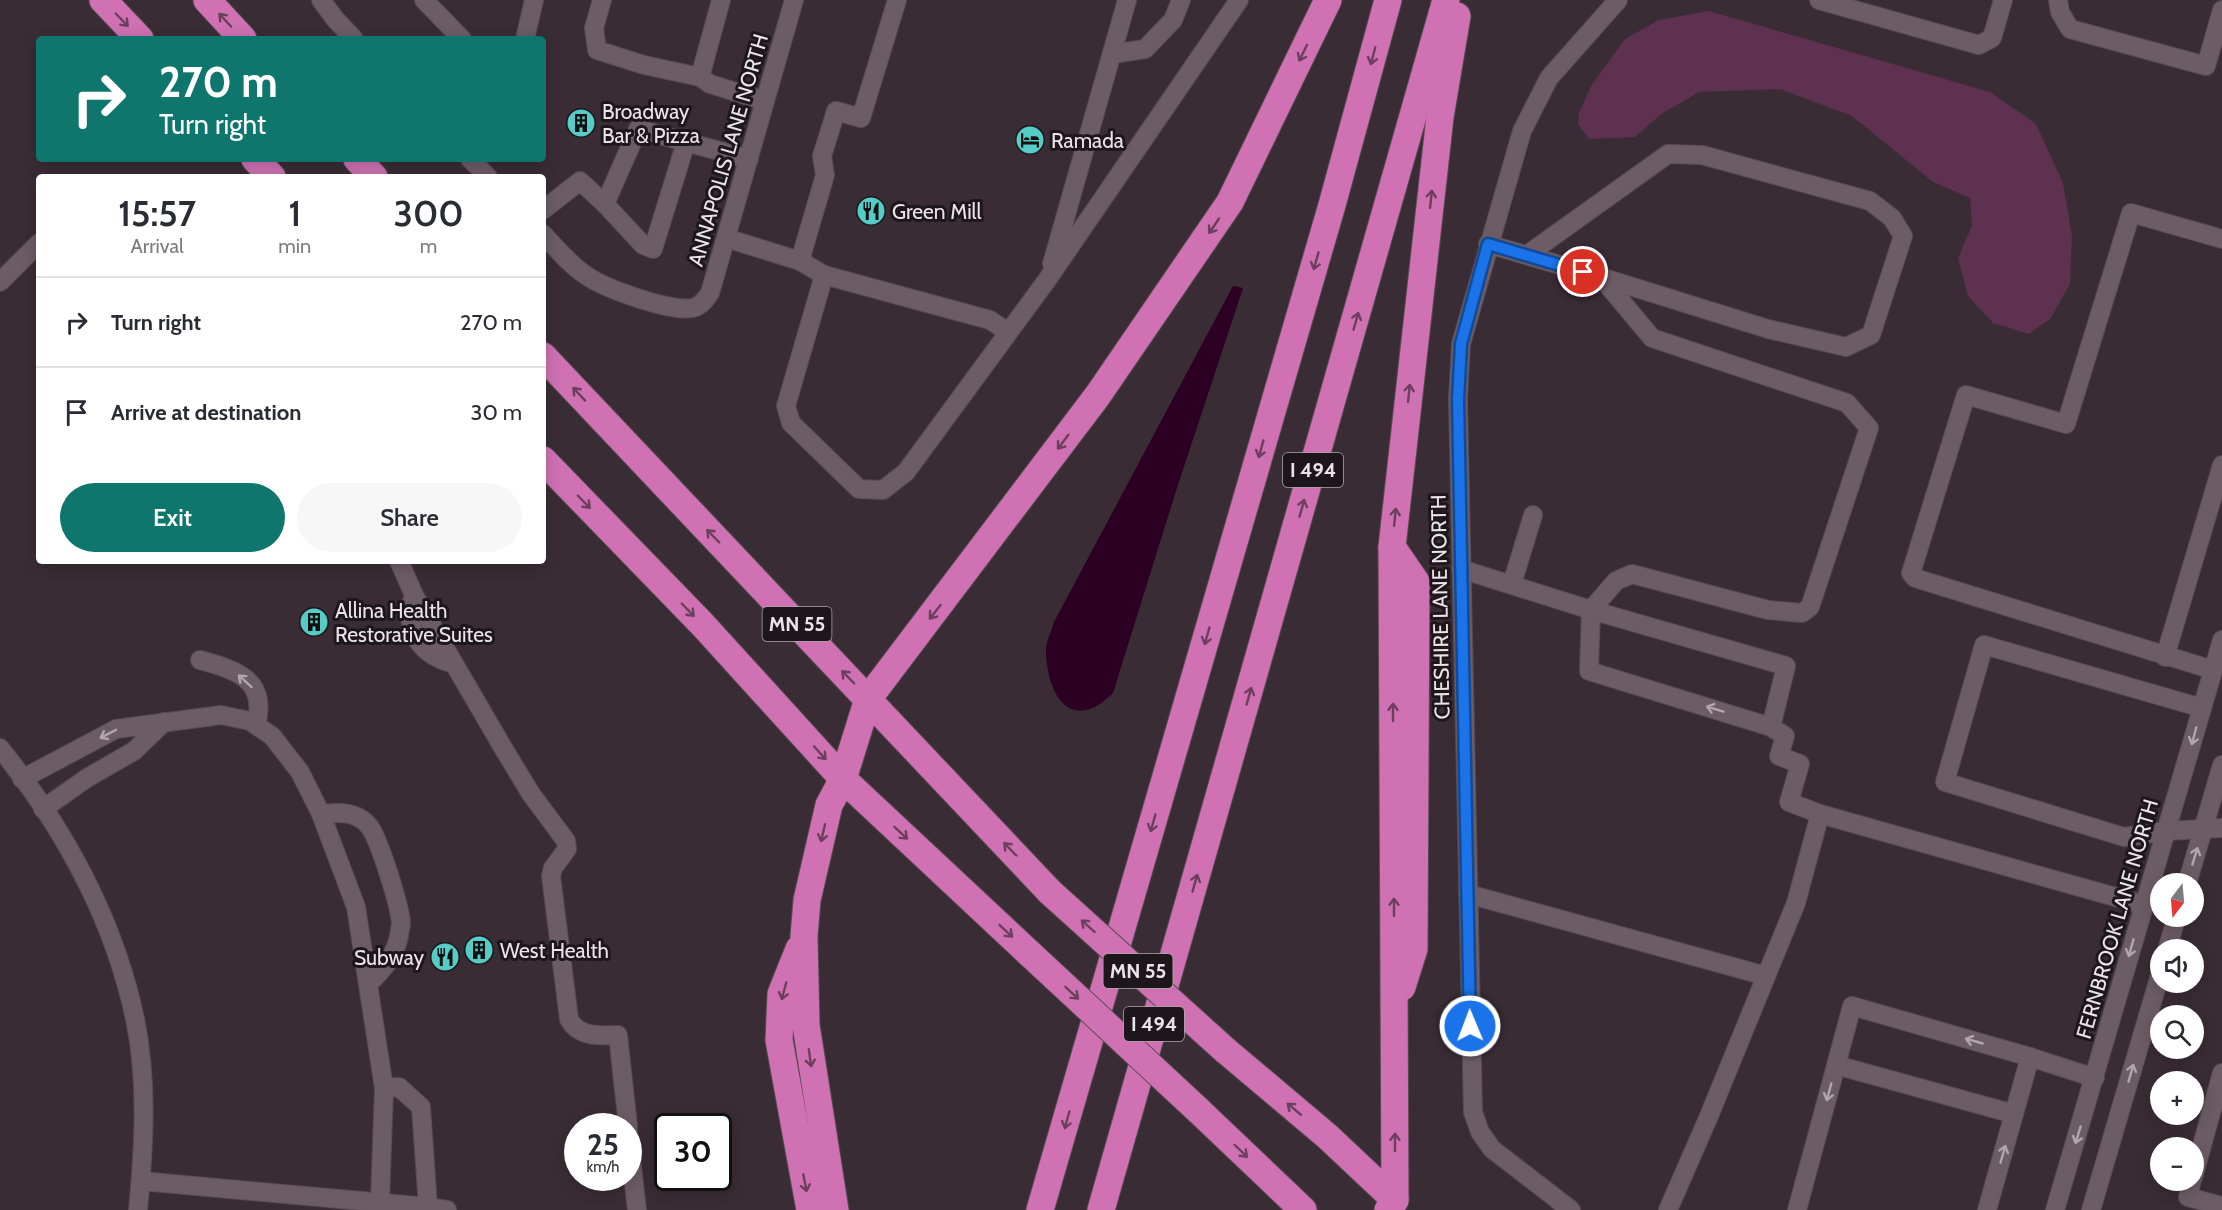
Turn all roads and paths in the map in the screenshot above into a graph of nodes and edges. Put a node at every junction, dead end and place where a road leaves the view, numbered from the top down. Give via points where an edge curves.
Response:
1 (103, 0) edge
2 (207, 0) edge
3 (321, 0) edge
4 (424, 0) edge
5 (534, 0) edge
6 (602, 0) edge
7 (721, 0) edge
8 (794, 0) edge
9 (897, 0) edge
10 (1127, 0) edge
11 (1181, 0) edge
12 (1239, 0) edge
13 (1328, 0) edge
14 (1388, 0) edge
15 (1446, 0) edge
16 (1460, 0) edge
17 (1618, 0) edge
18 (1820, 0) edge
19 (2003, 0) edge
20 (2058, 0) edge
21 (2222, 10) edge
22 (137, 36) edge
23 (240, 36) edge
24 (351, 36) edge
25 (459, 36) edge
26 (526, 36) edge
27 (1112, 54) junction
28 (2214, 68) edge
29 (700, 77) junction
30 (765, 101) junction
31 (686, 142) junction
32 (749, 159) junction
33 (258, 162) edge
34 (360, 162) edge
35 (473, 162) edge
36 (269, 174) edge
37 (371, 174) edge
38 (485, 174) edge
39 (605, 204) junction
40 (546, 208) edge
41 (546, 237) edge
42 (726, 238) junction
43 (2222, 239) edge
44 (1488, 244) junction
45 (36, 246) edge
46 (1527, 255) junction
47 (801, 261) junction
48 (824, 275) junction
49 (1601, 277) junction
50 (1047, 280) junction
51 (0, 282) edge
52 (1008, 332) junction
53 (546, 359) edge
54 (546, 463) edge
55 (2222, 465) edge
56 (1533, 515) dead end
57 (400, 564) edge
58 (1461, 569) junction
59 (1512, 584) junction
60 (1591, 610) junction
61 (2222, 640) edge
62 (2165, 657) junction
63 (200, 660) dead end
64 (2213, 670) junction
65 (868, 699) junction
66 (2202, 708) junction
67 (165, 722) junction
68 (256, 725) junction
69 (1771, 727) junction
70 (0, 748) edge
71 (2222, 765) edge
72 (843, 778) junction
73 (22, 779) junction
74 (43, 809) junction
75 (321, 814) junction
76 (1820, 814) junction
77 (2213, 828) edge
78 (2166, 831) junction
79 (2192, 873) edge
80 (1468, 894) junction
81 (2144, 905) junction
82 (804, 936) junction
83 (1766, 976) junction
84 (369, 983) junction
85 (2155, 993) edge
86 (2030, 1058) junction
87 (1836, 1065) junction
88 (2222, 1073) edge
89 (2095, 1078) junction
90 (384, 1088) junction
91 (627, 1113) edge
92 (2014, 1113) junction
93 (2204, 1139) edge
94 (141, 1181) junction
95 (635, 1191) edge
96 (2190, 1191) edge
97 (380, 1203) junction
98 (1391, 1205) edge
99 (2222, 1206) edge
100 (428, 1207) junction
101 (138, 1210) edge
102 (447, 1210) edge
103 (637, 1210) edge
104 (810, 1210) edge
105 (835, 1210) edge
106 (1041, 1210) edge
107 (1101, 1210) edge
108 (1303, 1210) edge
109 (1571, 1210) edge
110 (1668, 1210) edge
111 (1797, 1210) edge
112 (1987, 1210) edge
113 (2055, 1210) edge
114 (2091, 1210) edge

1 -> 22 highway
23 -> 2 highway
3 - 24 street
4 - 25 street
5 - 26 street
6 - 29 street via 594,28 597,50
7 - 29 street
8 - 30 street, ANNAPOLIS LANE NORTH
9 - 47 street via 861,118 836,111 822,156 825,175
10 - 27 street
11 - 27 street via 1173,20 1145,49
12 - 50 street
13 -> 65 highway via 1230,202 1098,395
14 -> 106 highway, I 494 via 1329,217
107 -> 15 highway, I 494
98 -> 16 highway via 1395,1011 1392,547 1440,117
17 - 44 street, CHESHIRE LANE NORTH via 1549,78 1522,131
18 - 19 street via 1979,45 1992,38
20 - 28 street via 2070,29
21 - 28 street
27 - 50 street
29 - 30 street via 710,84
30 - 32 street, ANNAPOLIS LANE NORTH
31 - 32 street
31 - 39 street via 638,129
31 - 39 street via 653,249 643,245
32 - 42 street, ANNAPOLIS LANE NORTH
33 - 36 highway
34 - 37 highway
35 - 38 street
39 - 40 street via 580,180
41 - 42 street, ANNAPOLIS LANE NORTH via 573,265 603,285 669,306 695,308 710,293
42 - 47 street
43 - 62 street via 2131,213 2066,423 1966,395 1911,573 1915,578
44 - 46 street
44 - 58 street, CHESHIRE LANE NORTH via 1461,344
45 - 51 street
46 - 49 street
46 - 49 street via 1668,154 1702,155 1870,201 1892,218 1903,236 1871,335 1846,347 1768,330
47 - 48 street
48 - 52 street via 990,320
48 - 52 street via 786,406 791,423 859,489 883,490 906,472
49 - 60 street via 1652,338 1847,403 1869,428 1810,607 1802,613 1768,610 1632,574 1616,580
50 - 52 street
65 -> 53 highway, MN 55
54 -> 72 highway, MN 55 via 703,625
55 - 62 street
56 - 59 street
57 - 91 street via 414,595 531,794 566,841 567,849 551,876 569,1019 583,1033 618,1035
58 - 59 street
58 - 80 street, CHESHIRE LANE NORTH
59 - 60 street
69 -> 60 street via 1589,671
60 - 69 street via 1786,666
61 - 64 street, FERNBROOK LANE NORTH
62 - 64 street
68 -> 63 street via 261,708 257,693 245,678 227,667
64 - 66 street, FERNBROOK LANE NORTH
65 - 72 highway
98 -> 65 highway, MN 55, bridge via 1327,1136 1050,892
66 -> 78 street, FERNBROOK LANE NORTH
66 - 78 street via 1984,645 1945,782 2124,837
67 - 68 street via 221,715
67 -> 73 street via 116,729
67 - 74 street via 134,751
68 - 75 street via 272,736 300,772
69 - 76 street via 1785,736 1779,756 1800,764 1788,802
70 - 73 street
71 - 77 street
72 -> 82 highway via 829,805 807,900
72 -> 108 highway, MN 55, bridge
73 - 74 street
74 - 94 street via 65,840 94,897 118,958 135,1020 142,1083
75 - 84 street via 356,907
75 - 84 street via 344,813 360,818 371,829 391,884 401,923 398,939 392,956
76 - 81 street
76 - 83 street via 1796,903
77 - 78 street
79 -> 77 street
78 - 81 street, FERNBROOK LANE NORTH
80 - 83 street
80 - 109 street, CHESHIRE LANE NORTH via 1473,1112 1492,1149
81 -> 89 street, FERNBROOK LANE NORTH
82 -> 104 highway via 781,994 779,1040
82 -> 105 highway via 806,1025
83 - 110 street
84 - 90 street
114 -> 85 street
86 -> 87 street via 1852,1006
86 - 89 street
86 - 92 street
87 - 92 street
87 -> 111 street
88 - 93 street
89 -> 113 street, FERNBROOK LANE NORTH
90 - 97 street
90 - 100 street via 399,1087 421,1107
112 -> 92 street
94 - 97 street
94 - 101 street
95 - 103 street
96 - 99 street via 2188,1197
97 - 100 street
100 - 102 street

